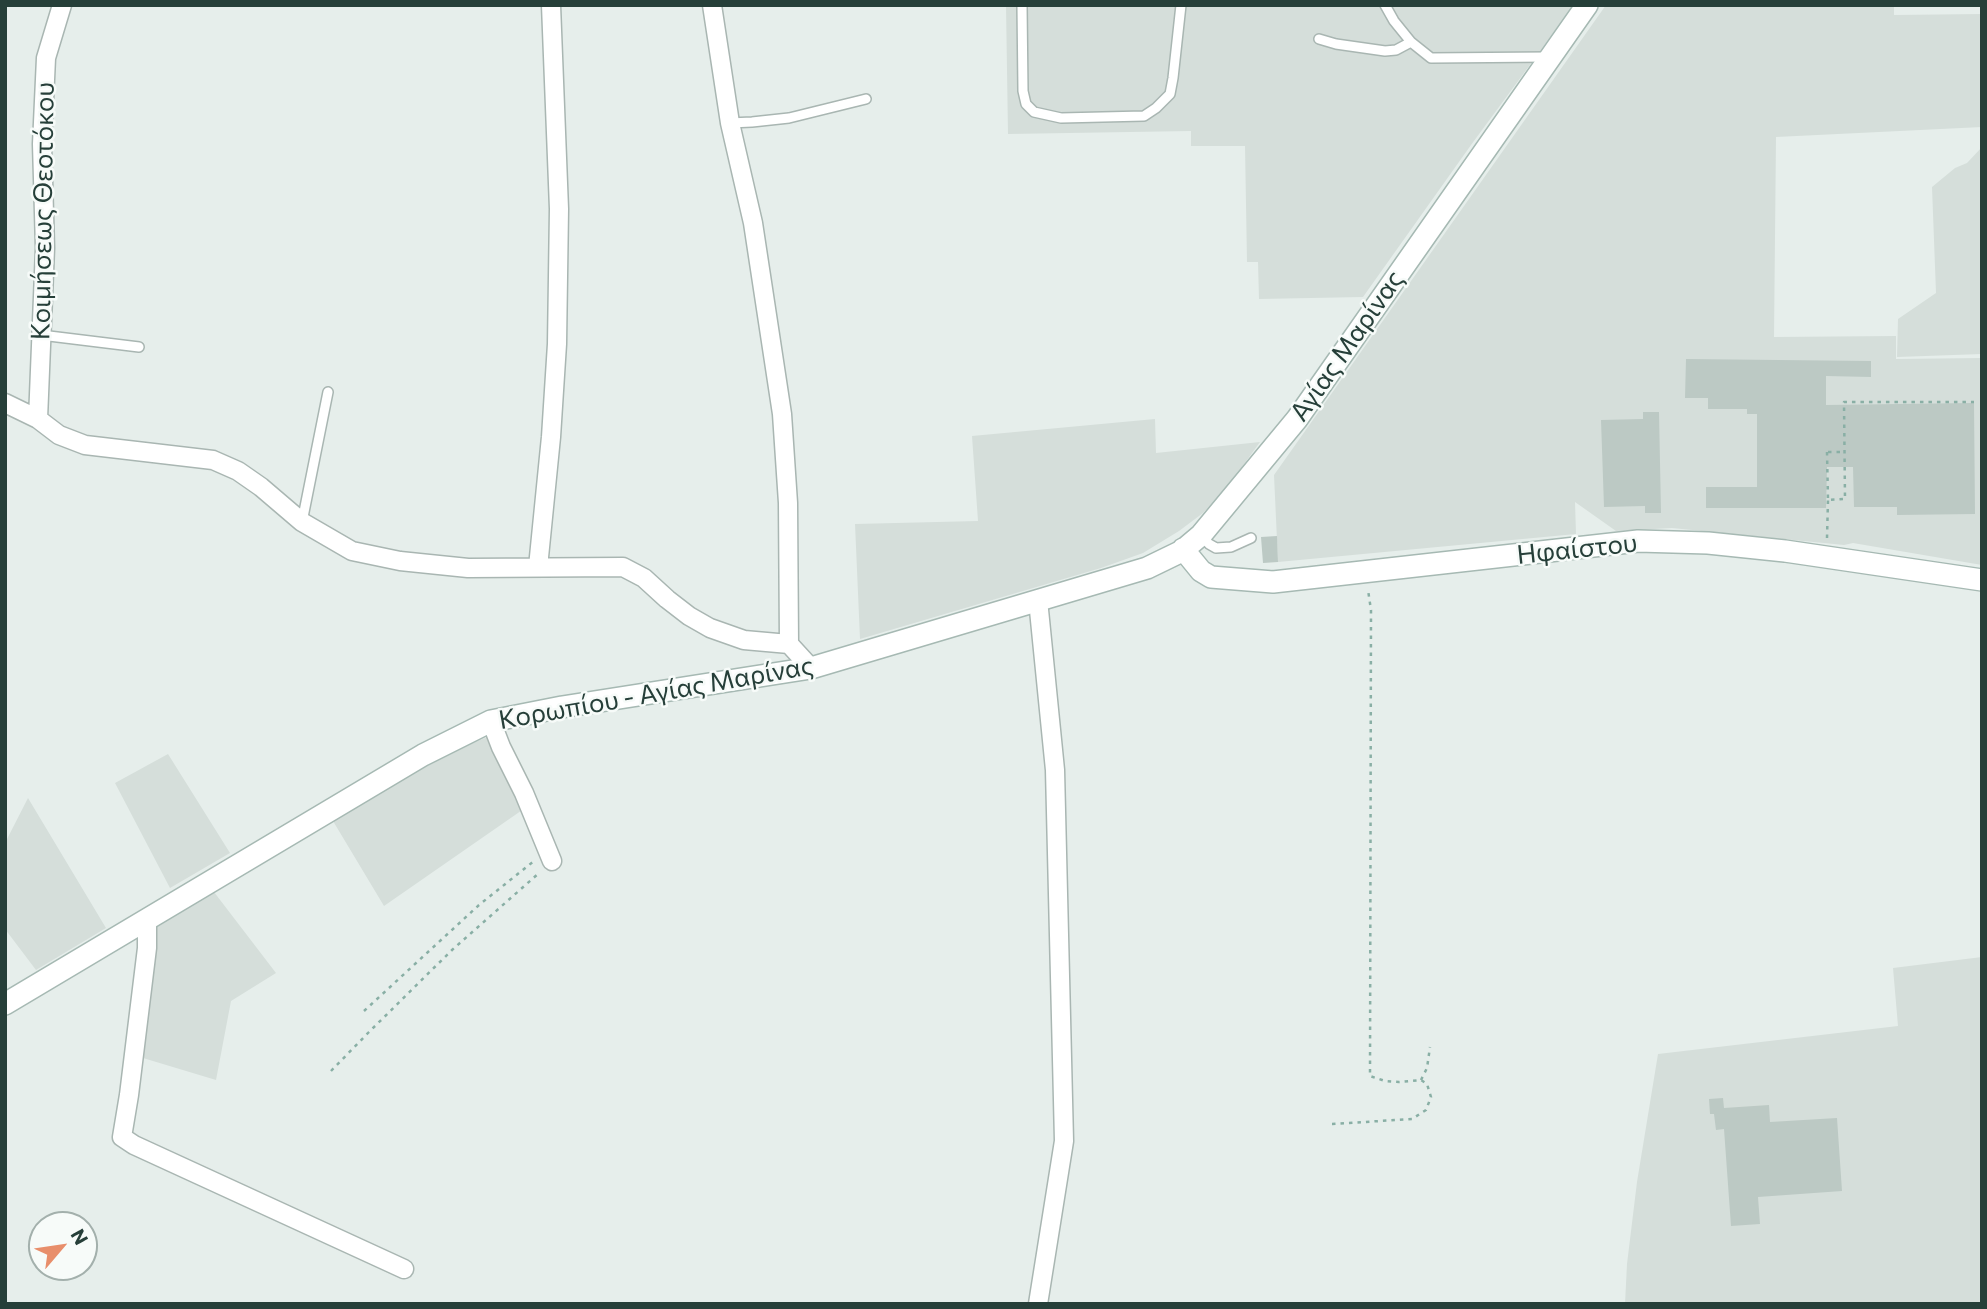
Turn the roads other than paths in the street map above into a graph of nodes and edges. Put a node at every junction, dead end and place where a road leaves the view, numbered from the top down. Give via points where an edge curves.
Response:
1 (62, 5) edge
2 (551, 5) edge
3 (712, 5) edge
4 (1022, 5) edge
5 (1181, 5) edge
6 (1385, 5) edge
7 (1587, 5) edge
8 (1319, 39) dead end
9 (1411, 42) junction
10 (1550, 57) junction
11 (866, 99) dead end
12 (730, 122) junction
13 (41, 335) junction
14 (139, 347) dead end
15 (328, 392) dead end
16 (5, 403) edge
17 (38, 419) junction
18 (302, 522) junction
19 (1201, 535) junction
20 (1251, 538) dead end
21 (1183, 549) junction
22 (538, 567) junction
23 (1982, 580) edge
24 (1038, 600) junction
25 (789, 644) junction
26 (811, 668) junction
27 (491, 721) junction
28 (550, 856) road end
29 (147, 919) junction
30 (5, 1004) edge
31 (404, 1269) dead end
32 (1038, 1304) edge

1 - 13 street, Κοιμήσεως Θεοτόκου via 46,58
2 - 22 street via 559,209 557,344
3 - 12 street
4 - 5 lane via 1026,104 1034,112 1061,118 1144,116 1164,100 1174,78
6 - 9 lane
7 - 10 main road, Αγίας Μαρίνας
8 - 9 lane via 1385,51
9 - 10 lane via 1432,58
10 - 19 main road, Αγίας Μαρίνας via 1297,419
11 - 12 lane via 789,118
12 - 25 street via 752,223 782,414
13 - 14 lane
13 - 17 street, Κοιμήσεως Θεοτόκου
15 - 18 lane
16 - 17 street
17 - 18 street via 59,435 85,444 213,460 261,487
18 - 22 street via 352,551 400,561 468,568
19 - 20 lane via 1216,548
19 - 21 main road, Αγίας Μαρίνας
21 - 23 main road, Ηφαίστου via 1209,576 1281,582 1638,541 1785,551
21 - 24 main road, Αγίας Μαρίνας via 1147,568
22 - 25 street via 623,567 710,628 744,640
24 - 26 main road, Κορωπίου - Αγίας Μαρίνας
24 - 32 street via 1055,770 1064,1141
25 - 26 street
26 - 27 main road, Κορωπίου - Αγίας Μαρίνας
27 - 28 street
27 - 29 main road, Κορωπίου - Αγίας Μαρίνας via 423,755
29 - 30 main road, Κορωπίου - Αγίας Μαρίνας
29 - 31 street via 122,1137

